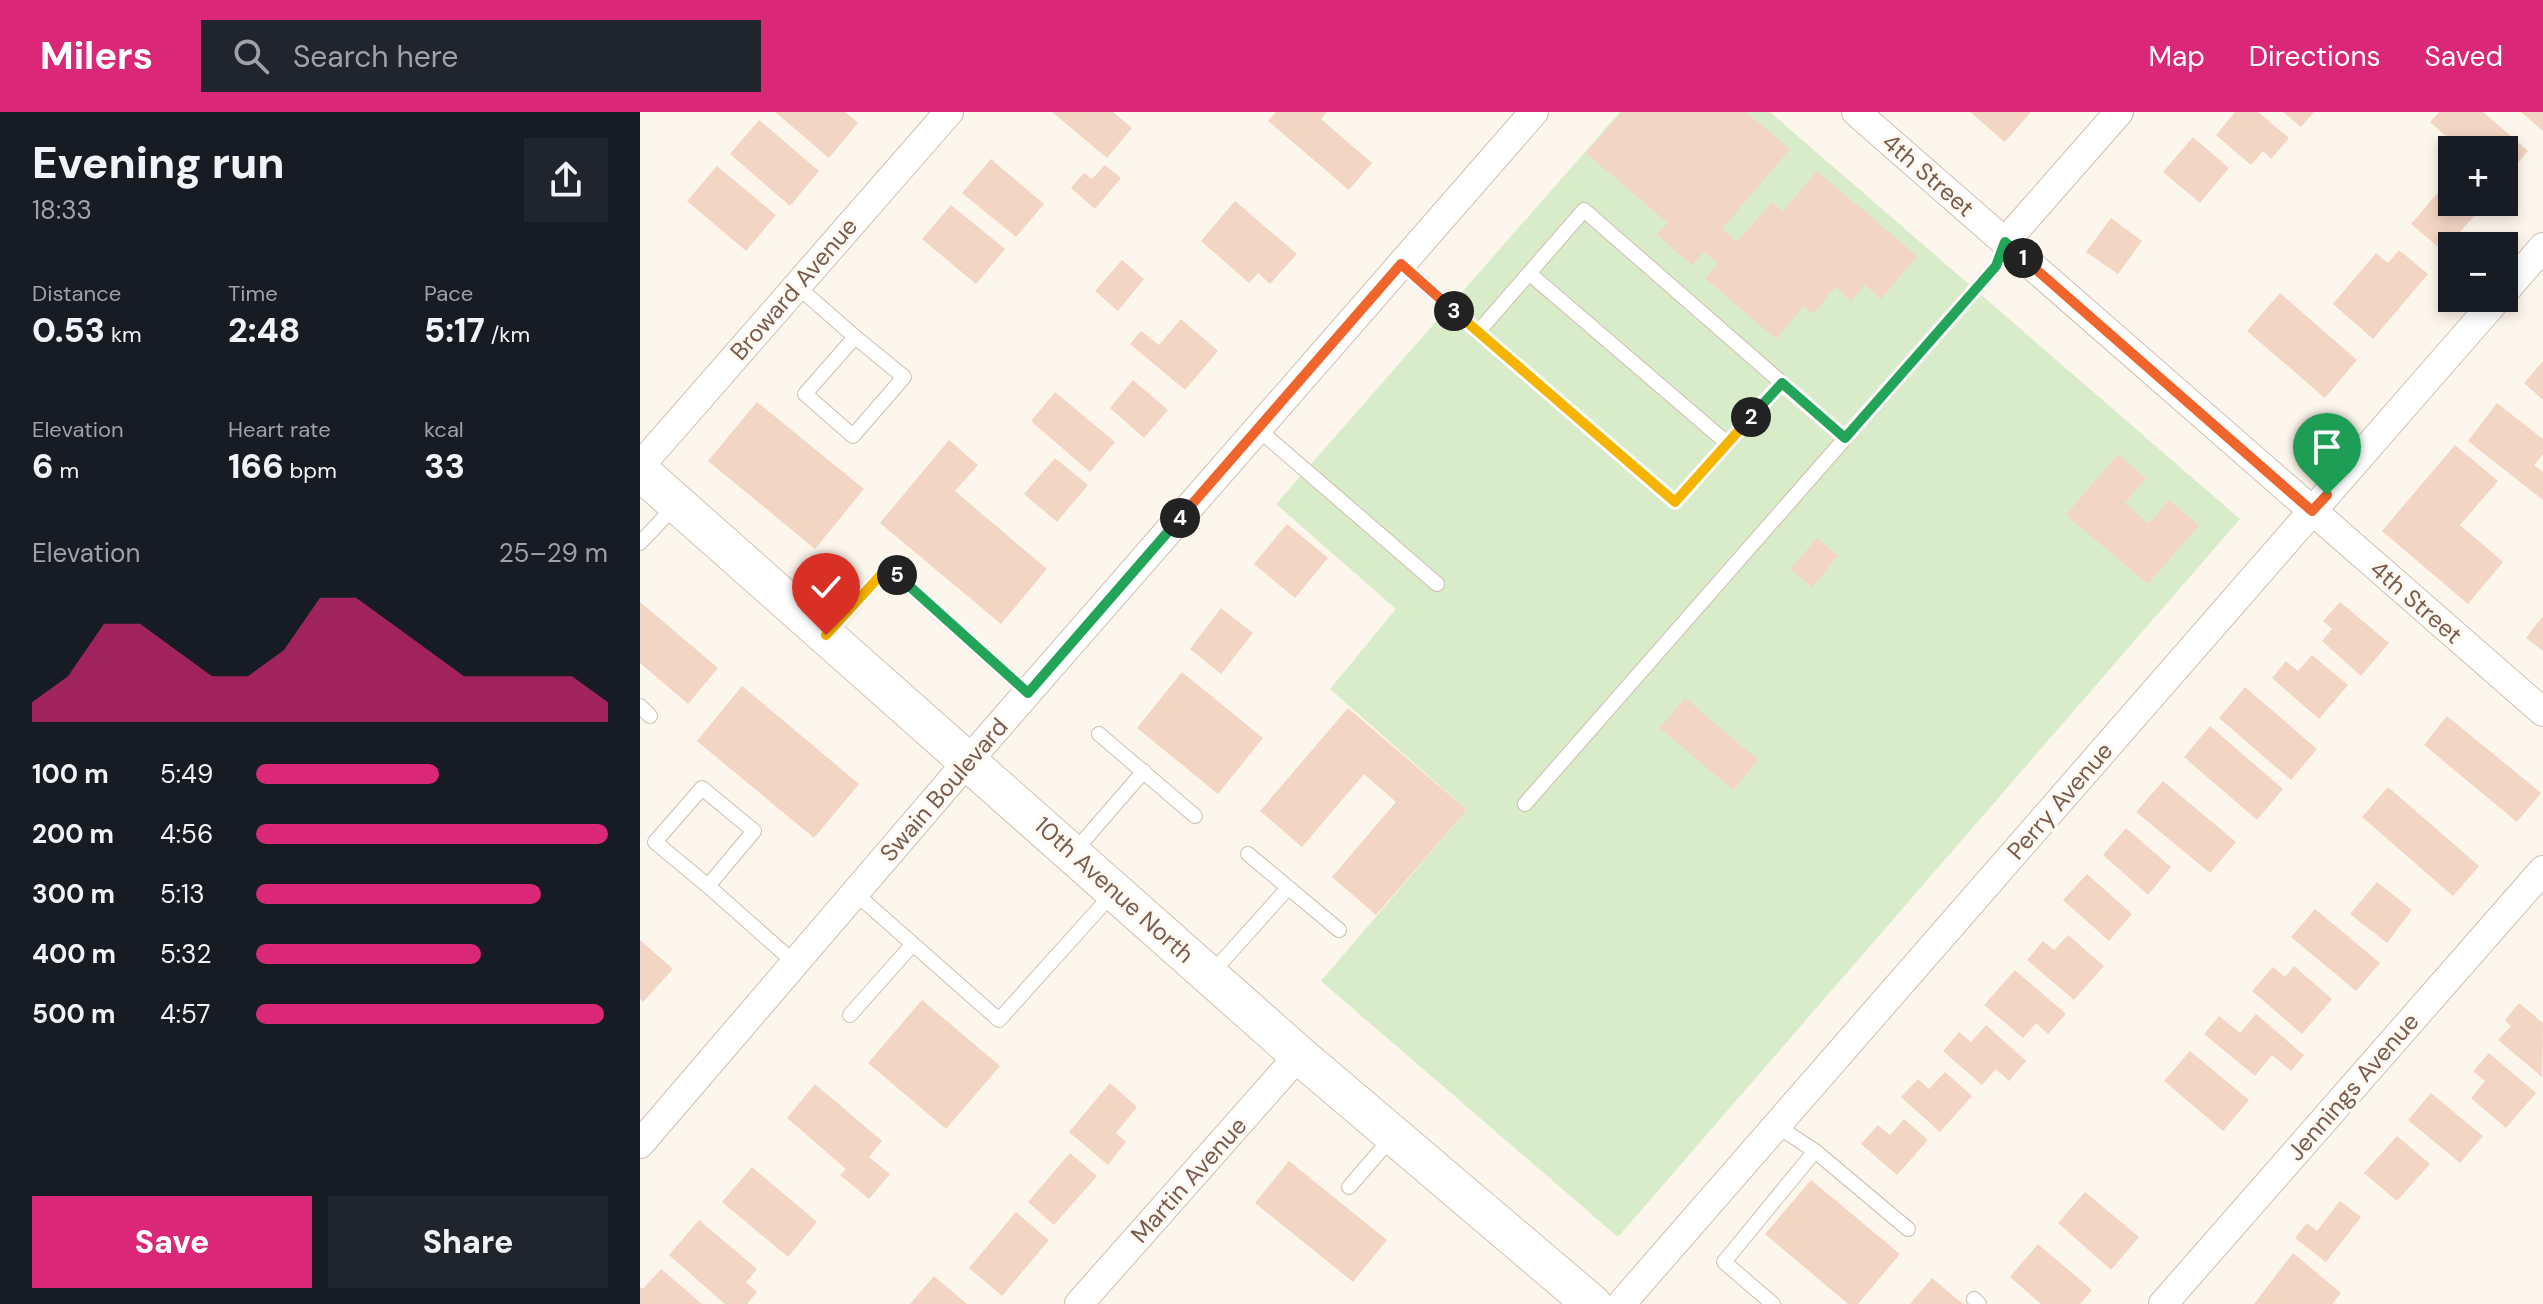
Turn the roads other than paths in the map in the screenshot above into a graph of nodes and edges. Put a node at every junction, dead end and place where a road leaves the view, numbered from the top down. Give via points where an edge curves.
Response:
1 (949, 112) edge
2 (1534, 112) edge
3 (1856, 112) edge
4 (2119, 112) edge
5 (2005, 242) junction
6 (2543, 247) edge
7 (1401, 264) junction
8 (1529, 273) junction
9 (2518, 276) edge
10 (797, 286) junction
11 (2486, 312) edge
12 (1478, 332) junction
13 (855, 337) junction
14 (1782, 383) junction
15 (1258, 429) junction
16 (1845, 438) junction
17 (1727, 443) junction
18 (640, 468) edge
19 (677, 504) junction
20 (2312, 511) junction
21 (640, 543) edge
22 (1437, 584) dead end
23 (826, 635) junction
24 (1028, 693) junction
25 (2543, 712) edge
26 (1099, 734) dead end
27 (968, 761) junction
28 (1144, 771) junction
29 (1525, 804) dead end
30 (1195, 816) dead end
31 (1073, 854) junction
32 (1248, 854) dead end
33 (2543, 870) edge
34 (708, 886) junction
35 (1288, 888) junction
36 (1115, 892) junction
37 (855, 893) junction
38 (1339, 930) dead end
39 (913, 944) junction
40 (795, 963) junction
41 (1209, 975) junction
42 (850, 1015) dead end
43 (1299, 1055) junction
44 (1777, 1126) junction
45 (1394, 1136) junction
46 (640, 1144) edge
47 (1815, 1151) junction
48 (1349, 1187) dead end
49 (1908, 1229) dead end
50 (1079, 1304) edge
51 (1592, 1304) edge
52 (1621, 1304) edge
53 (1773, 1304) edge
54 (2163, 1304) edge

1 - 10 street, Broward Avenue
2 - 7 street, Swain Boulevard
3 - 5 street, 4th Street
4 - 5 street
5 - 16 lane via 1996,266
5 - 20 street, 4th Street
6 - 9 street
7 - 12 lane
7 - 15 street, Swain Boulevard
8 - 12 lane
8 - 14 lane via 1584,210
8 - 17 lane
10 - 13 lane
10 - 18 street, Broward Avenue
11 - 20 street, Perry Avenue
12 - 17 lane via 1675,502
13 - 13 lane via 805,394 853,436 904,377
14 - 16 lane
14 - 17 lane
15 - 22 lane
15 - 24 street, Swain Boulevard
16 - 29 lane
18 - 19 street, 10th Avenue North
19 - 21 lane
19 - 23 street, 10th Avenue North
20 - 25 street, 4th Street
20 - 44 street, Perry Avenue
23 - 24 lane via 888,567
23 - 27 street, 10th Avenue North
24 - 27 street, Swain Boulevard
26 - 28 lane
27 - 31 street, 10th Avenue North
27 - 37 street, Swain Boulevard
28 - 30 lane
28 - 31 lane
31 - 36 street, 10th Avenue North
32 - 35 lane
33 - 54 street, Jennings Avenue
34 - 34 lane via 754,831 702,788 655,842
34 - 40 lane
35 - 38 lane
35 - 41 lane
36 - 39 lane via 999,1020
36 - 41 street, 10th Avenue North
37 - 39 lane
37 - 40 street, Swain Boulevard
39 - 42 lane
40 - 46 street, Swain Boulevard
41 - 43 street, 10th Avenue North
43 - 45 street, 10th Avenue North
43 - 50 street, Martin Avenue
44 - 47 lane
44 - 52 street, Perry Avenue
45 - 48 lane
45 - 51 street, 10th Avenue North
47 - 49 lane
47 - 53 lane via 1724,1262

